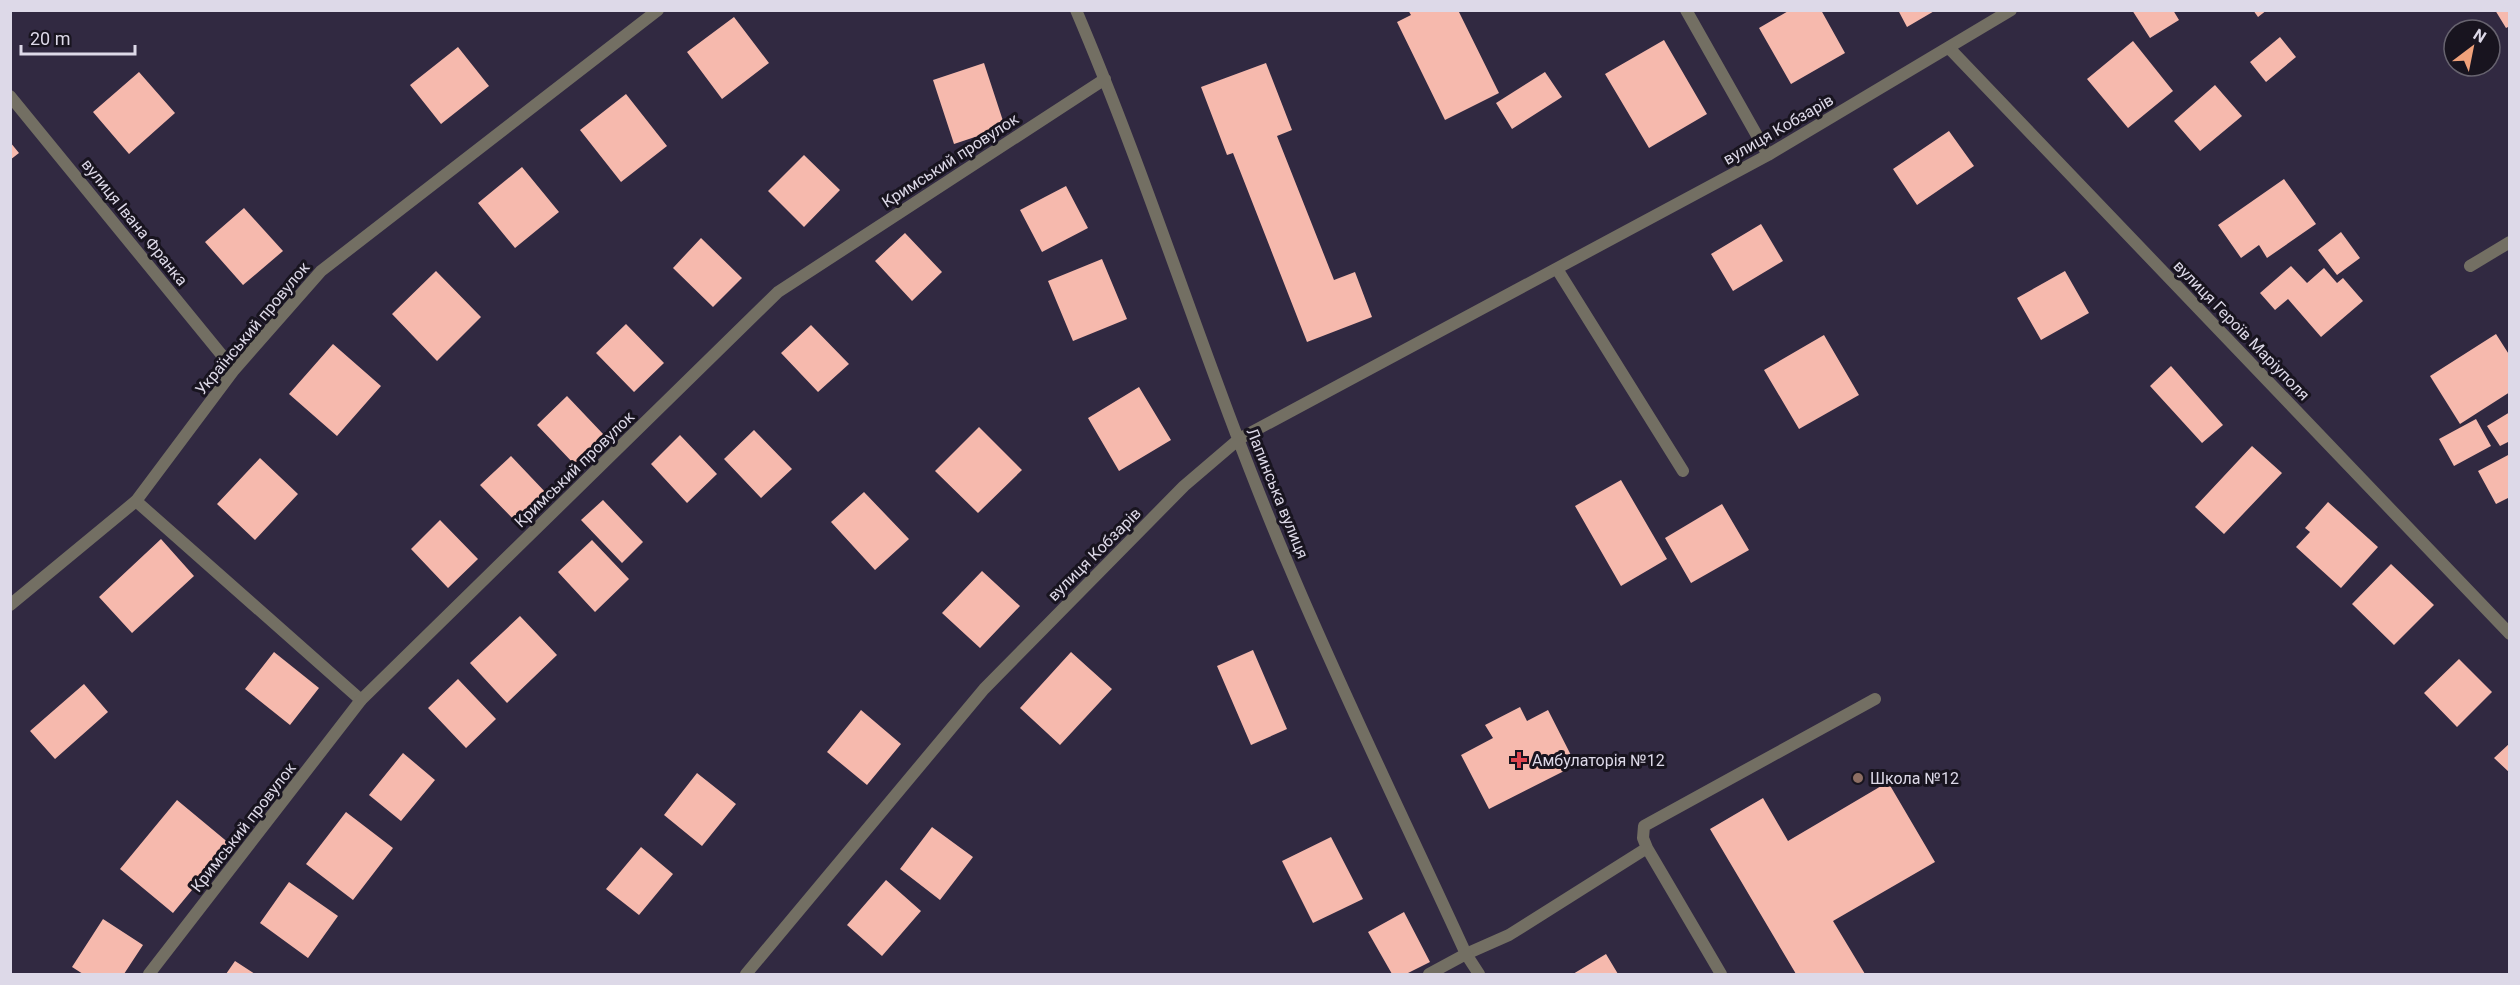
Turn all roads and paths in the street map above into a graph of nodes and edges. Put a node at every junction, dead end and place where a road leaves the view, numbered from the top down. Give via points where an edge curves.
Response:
1 (658, 10) edge
2 (1076, 10) edge
3 (1686, 10) edge
4 (2011, 10) edge
5 (1950, 49) junction
6 (1105, 79) junction
7 (10, 96) edge
8 (1768, 155) junction
9 (2510, 242) edge
10 (2470, 266) dead end
11 (1557, 269) junction
12 (234, 370) junction
13 (1239, 439) junction
14 (1683, 471) dead end
15 (136, 501) junction
16 (10, 605) edge
17 (2510, 634) edge
18 (1875, 699) dead end
19 (361, 700) junction
20 (1647, 848) junction
21 (1466, 954) junction
22 (149, 975) edge
23 (746, 975) edge
24 (1429, 975) edge
25 (1479, 975) edge
26 (1721, 975) edge

1 - 12 street, Український провулок via 321,271
2 - 6 street, Лапинська вулиця
3 - 8 street
4 - 5 street, вулиця Кобзарів
5 - 8 street, вулиця Кобзарів
5 - 17 street, вулиця Героїв Маріуполя
6 - 13 street, Лапинська вулиця
6 - 19 street, Кримський провулок via 778,292
7 - 12 street, вулиця Івана Франка
8 - 11 street, вулиця Кобзарів
9 - 10 street
11 - 13 street, вулиця Кобзарів
11 - 14 street
12 - 15 street, Український провулок
13 - 21 street, Лапинська вулиця via 1289,566
13 - 23 street, вулиця Кобзарів via 1184,486 984,689
15 - 16 street, Український провулок
15 - 19 street
18 - 20 street via 1644,826
19 - 22 street, Кримський провулок
20 - 21 street via 1509,935
20 - 26 street
21 - 24 street
21 - 25 street, Лапинська вулиця

